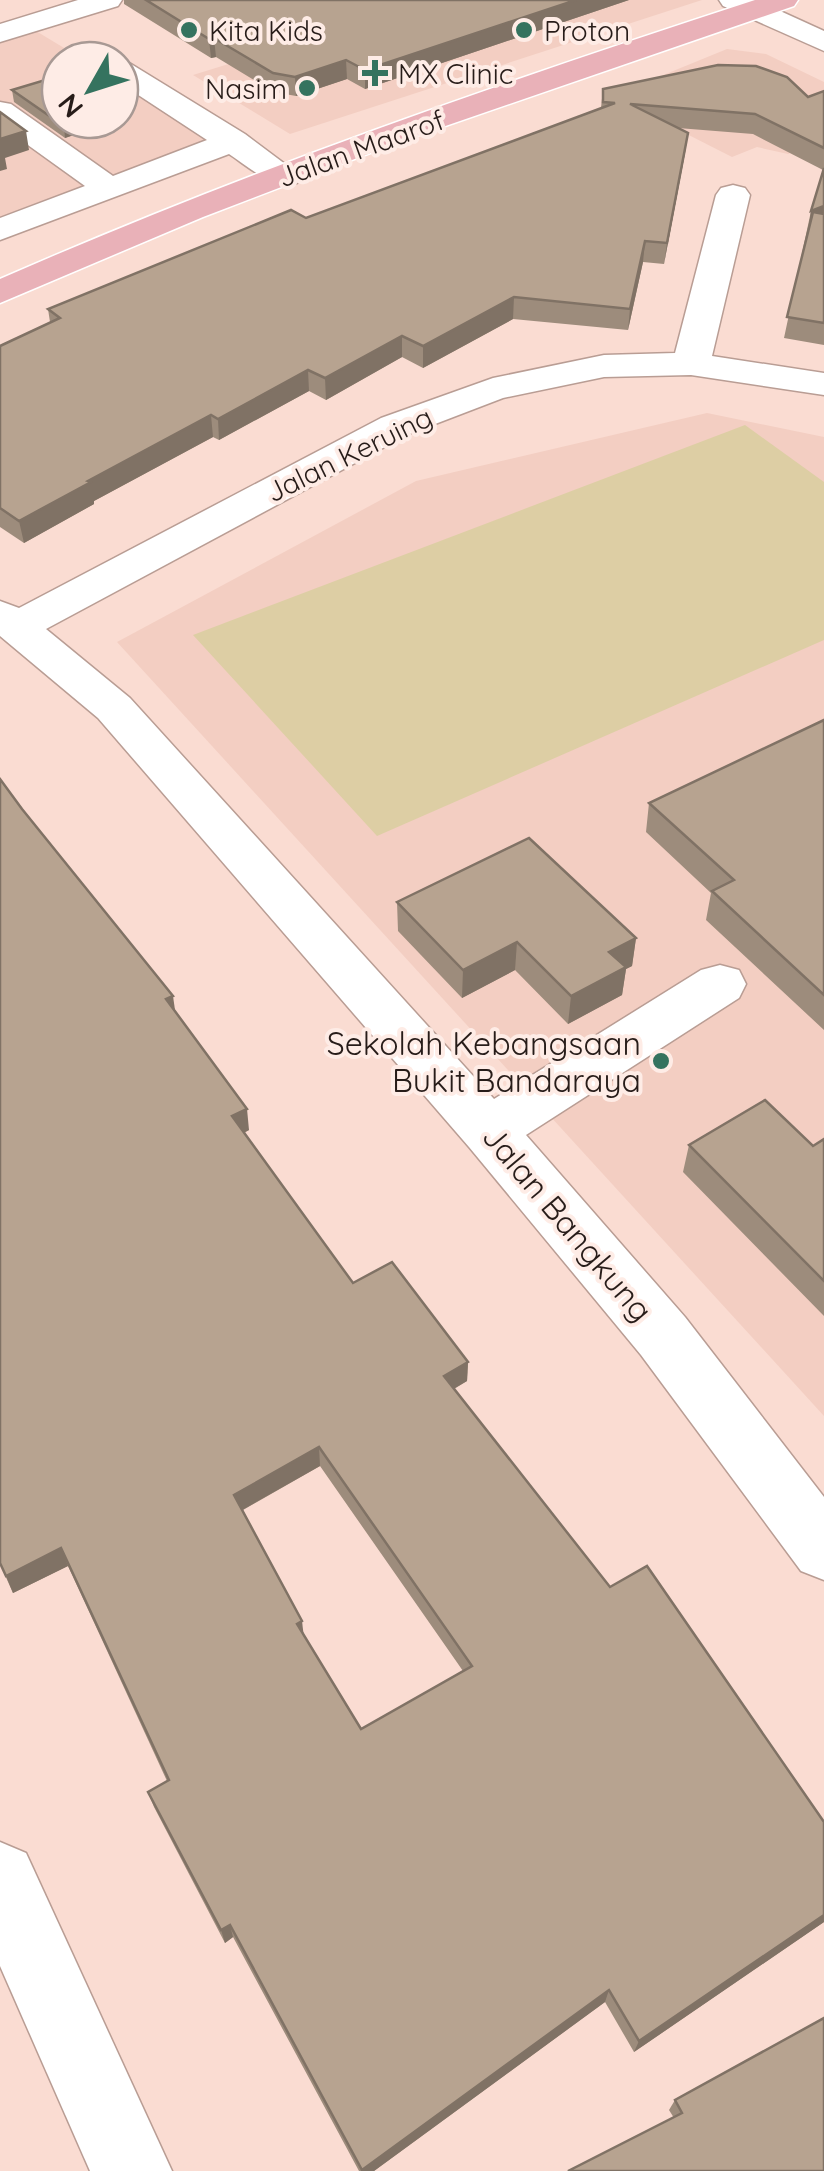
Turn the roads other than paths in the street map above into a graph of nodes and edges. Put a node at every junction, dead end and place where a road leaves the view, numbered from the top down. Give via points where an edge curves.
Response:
1 (108, 0) edge
2 (713, 0) edge
3 (784, 0) edge
4 (743, 5) edge
5 (39, 20) junction
6 (0, 33) edge
7 (71, 40) edge
8 (824, 42) edge
9 (140, 83) edge
10 (0, 112) edge
11 (259, 158) junction
12 (109, 188) junction
13 (734, 195) dead end
14 (0, 230) edge
15 (0, 256) edge
16 (0, 292) edge
17 (692, 364) junction
18 (824, 384) edge
19 (9, 620) edge
20 (720, 984) dead end
21 (489, 1131) junction
22 (824, 1549) edge
23 (0, 1880) edge
24 (130, 2171) edge

1 - 5 street
2 - 11 main road, Jalan Maarof
3 - 4 main road, Jalan Maarof
4 - 8 street
4 - 11 main road, Jalan Maarof
5 - 6 street
5 - 7 street
9 - 11 street
10 - 12 street
11 - 12 street, Jalan Maarof
11 - 15 main road, Jalan Maarof
11 - 16 main road, Jalan Maarof
12 - 14 street, Jalan Maarof
13 - 17 street
17 - 18 street, Jalan Keruing
17 - 19 street, Jalan Keruing via 604,366 492,390 395,426
19 - 21 street, Jalan Bangkung via 114,708
20 - 21 street
21 - 22 street, Jalan Bangkung via 663,1336
23 - 24 street

